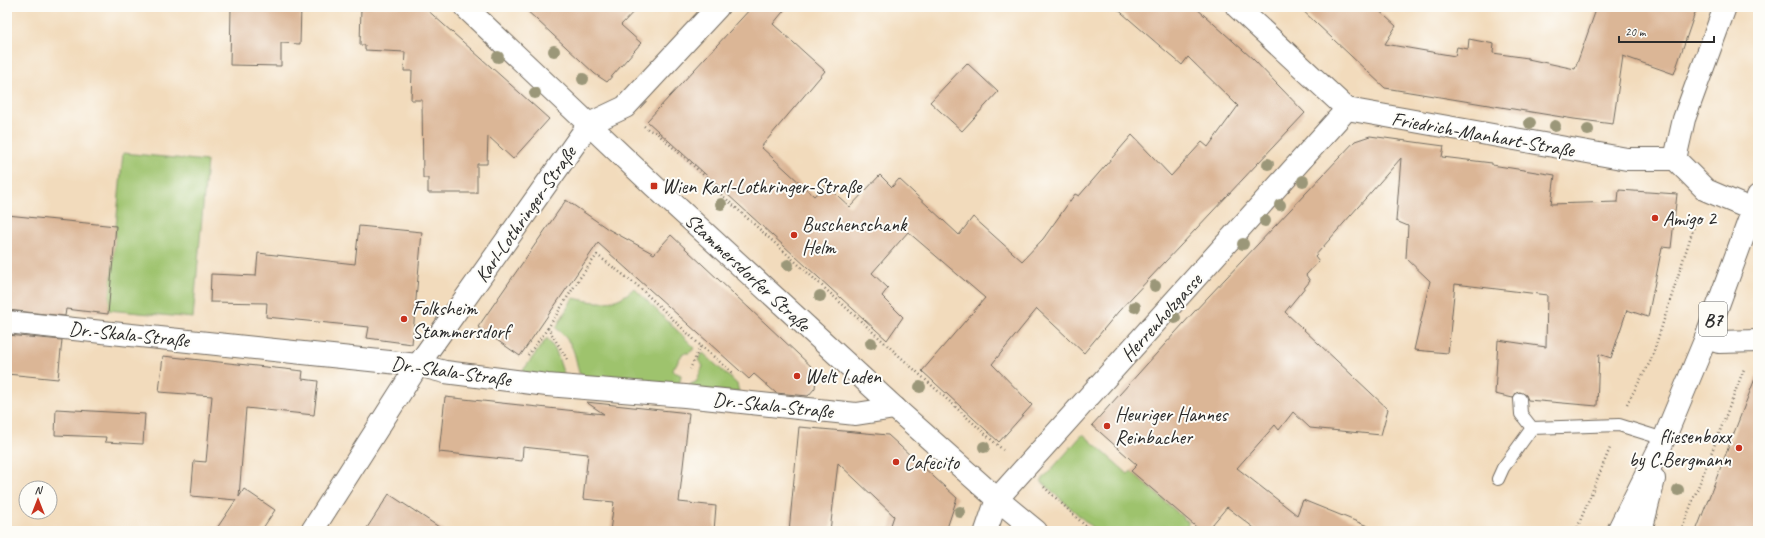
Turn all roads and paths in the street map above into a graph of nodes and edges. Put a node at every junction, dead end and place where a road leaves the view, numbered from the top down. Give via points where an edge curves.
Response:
1 (465, 7) edge
2 (718, 7) edge
3 (1237, 7) edge
4 (1724, 7) edge
5 (625, 107) junction
6 (1347, 109) junction
7 (589, 124) junction
8 (1675, 159) junction
9 (1706, 190) junction
10 (1756, 203) edge
11 (7, 322) edge
12 (1706, 338) junction
13 (1756, 341) edge
14 (418, 365) junction
15 (574, 386) junction
16 (685, 396) junction
17 (1520, 399) dead end
18 (895, 408) junction
19 (1619, 425) junction
20 (1532, 428) junction
21 (1664, 439) junction
22 (1024, 469) junction
23 (1498, 479) dead end
24 (997, 499) junction
25 (312, 531) edge
26 (986, 531) edge
27 (1036, 531) edge
28 (1091, 531) edge
29 (1576, 531) edge
30 (1618, 531) edge
31 (1641, 531) edge
32 (1681, 531) edge

1 - 7 street, Stammersdorfer Straße
2 - 5 street, Karl-Lothringer-Straße
3 - 6 street
4 - 8 street via 1684,119
5 - 7 street, Karl-Lothringer-Straße
5 - 22 path via 649,130 657,133 674,148 708,179 713,187
6 - 8 street, Friedrich-Manhart-Straße via 1627,159
6 - 22 street, Herrenholzgasse
7 - 14 street, Karl-Lothringer-Straße
7 - 18 street, Stammersdorfer Straße
8 - 9 street
9 - 10 street
9 - 19 path via 1651,360 1629,398
10 - 12 street, B7
11 - 14 street, Dr.-Skala-Straße
12 - 13 street via 1719,342
12 - 21 street, B7
13 - 32 path
14 - 15 street, Dr.-Skala-Straße via 445,372
14 - 25 street, Karl-Lothringer-Straße
15 - 16 street, Dr.-Skala-Straße
15 - 16 path via 568,362 548,328 597,256 638,286 701,346 692,362
16 - 18 street, Dr.-Skala-Straße via 856,414
17 - 20 lane via 1521,414
18 - 24 street, Stammersdorfer Straße
19 - 20 lane
19 - 21 lane
19 - 29 path
20 - 23 lane
21 - 30 street, B7
21 - 31 street, B7
22 - 24 street, Herrenholzgasse
22 - 28 path
24 - 26 street, Herrenholzgasse
24 - 27 street, Stammersdorfer Straße

